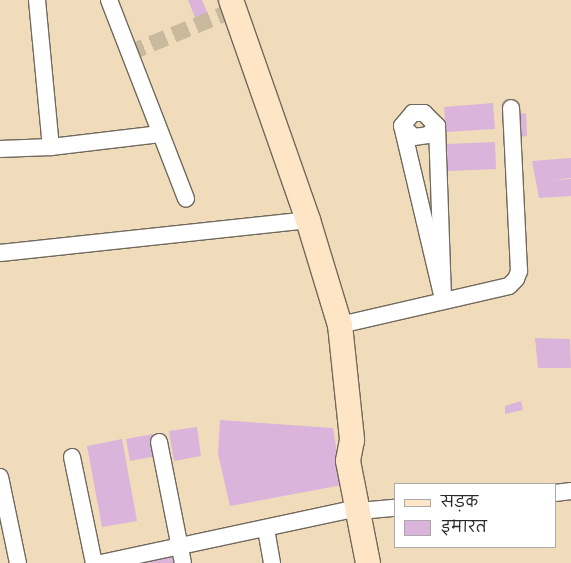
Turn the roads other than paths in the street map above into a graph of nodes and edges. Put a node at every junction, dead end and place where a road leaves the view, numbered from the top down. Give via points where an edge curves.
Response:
1 (37, 0) edge
2 (109, 0) edge
3 (231, 0) edge
4 (511, 108) dead end
5 (160, 134) junction
6 (51, 147) junction
7 (0, 149) edge
8 (186, 199) dead end
9 (308, 220) junction
10 (0, 253) edge
11 (443, 299) junction
12 (340, 325) junction
13 (159, 442) dead end
14 (72, 458) dead end
15 (0, 477) edge
16 (571, 492) edge
17 (556, 493) edge
18 (394, 508) edge
19 (364, 509) junction
20 (266, 529) junction
21 (179, 545) junction
22 (18, 563) edge
23 (94, 563) edge
24 (101, 563) edge
25 (183, 563) edge
26 (272, 563) edge
27 (368, 563) edge
28 (381, 563) edge

1 - 6 street
2 - 5 street
3 - 9 street
4 - 11 street via 519,271 510,286
5 - 6 street
5 - 8 street
6 - 7 street
9 - 10 street
9 - 12 street
11 - 11 street via 402,126 414,137 428,135 437,126
11 - 12 street
12 - 19 street via 352,440 348,461
13 - 21 street
14 - 23 street
15 - 22 street
16 - 17 street
18 - 19 street
19 - 20 street
19 - 27 street
19 - 28 street
20 - 21 street
20 - 26 street
21 - 24 street
21 - 25 street

